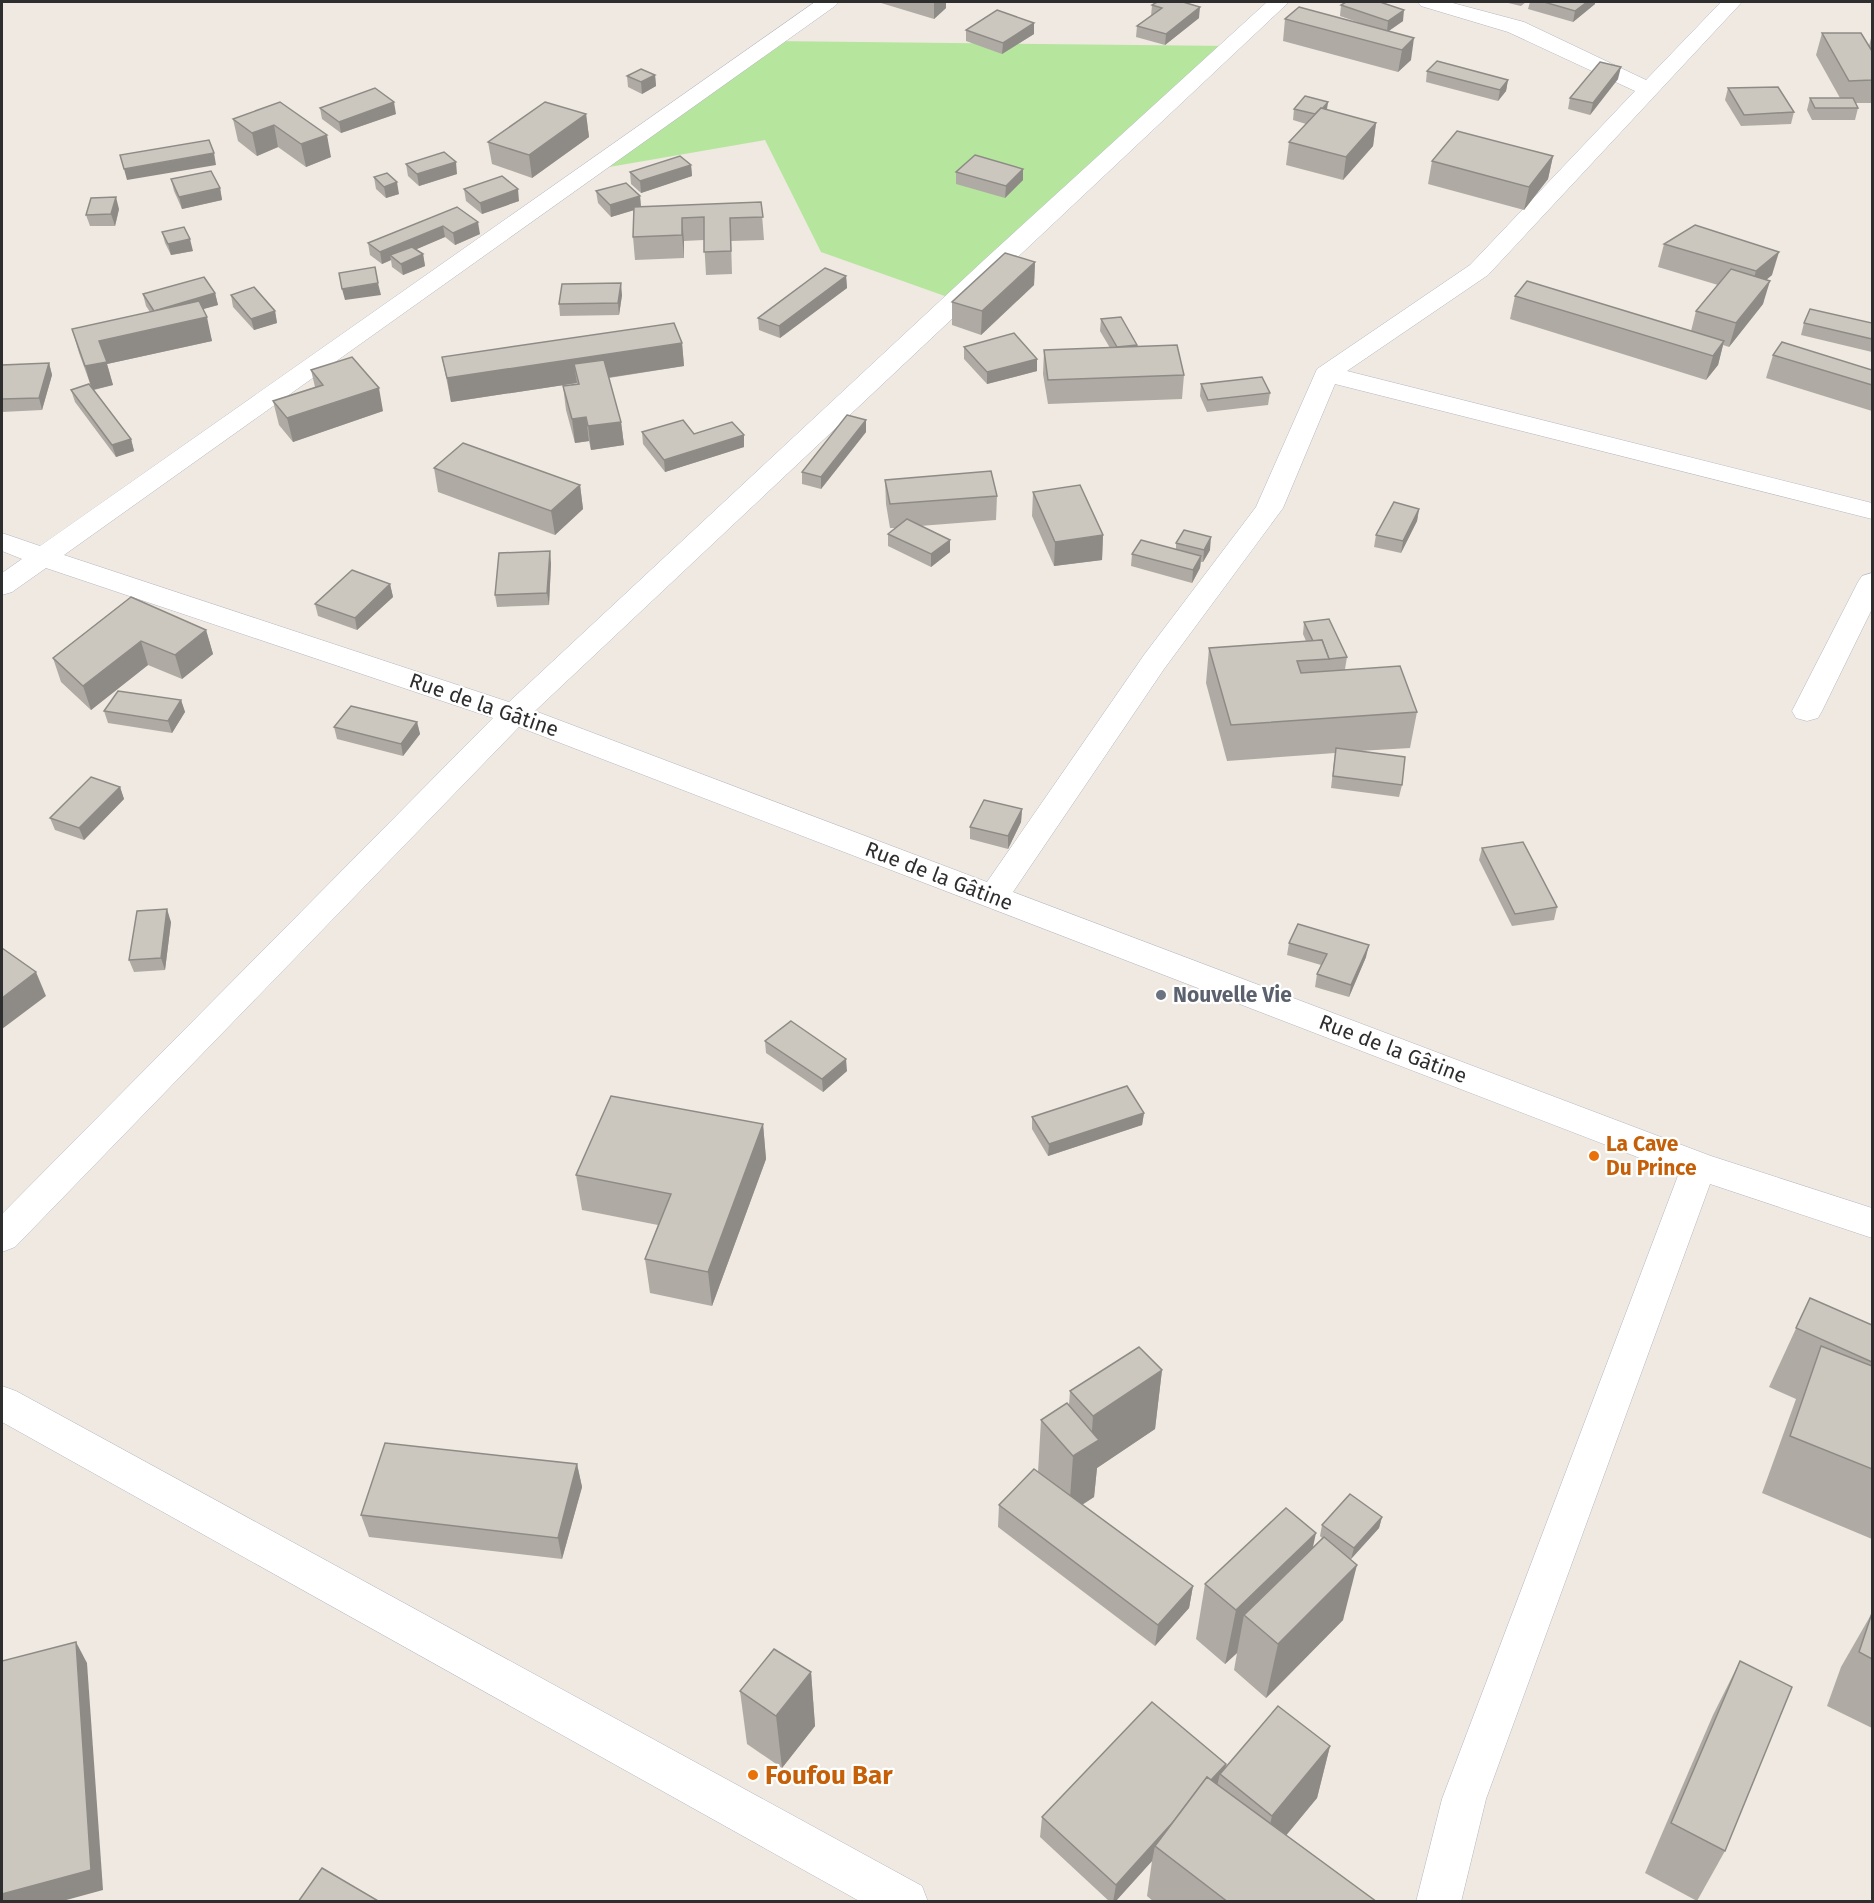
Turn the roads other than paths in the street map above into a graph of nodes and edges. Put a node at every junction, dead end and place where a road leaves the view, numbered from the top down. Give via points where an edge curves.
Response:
1 (828, 2) edge
2 (1279, 2) edge
3 (1428, 2) edge
4 (1732, 2) edge
5 (1650, 90) junction
6 (1326, 374) junction
7 (1872, 511) edge
8 (2, 541) edge
9 (42, 557) junction
10 (1872, 582) edge
11 (2, 586) edge
12 (1807, 711) dead end
13 (514, 714) junction
14 (993, 897) junction
15 (1699, 1166) junction
16 (1872, 1223) edge
17 (2, 1237) edge
18 (2, 1403) edge
19 (906, 1902) edge
20 (1438, 1902) edge

1 - 9 street
2 - 13 street
3 - 5 street via 1516,27
4 - 5 street
5 - 6 street via 1479,270
6 - 7 street
6 - 14 street via 1269,508 1154,662
8 - 9 street, Rue de la Gâtine
9 - 11 street
9 - 13 street, Rue de la Gâtine
10 - 12 street
13 - 14 street, Rue de la Gâtine
13 - 17 street
14 - 15 street, Rue de la Gâtine
15 - 16 street, Rue de la Gâtine
15 - 20 street via 1464,1799
18 - 19 street

